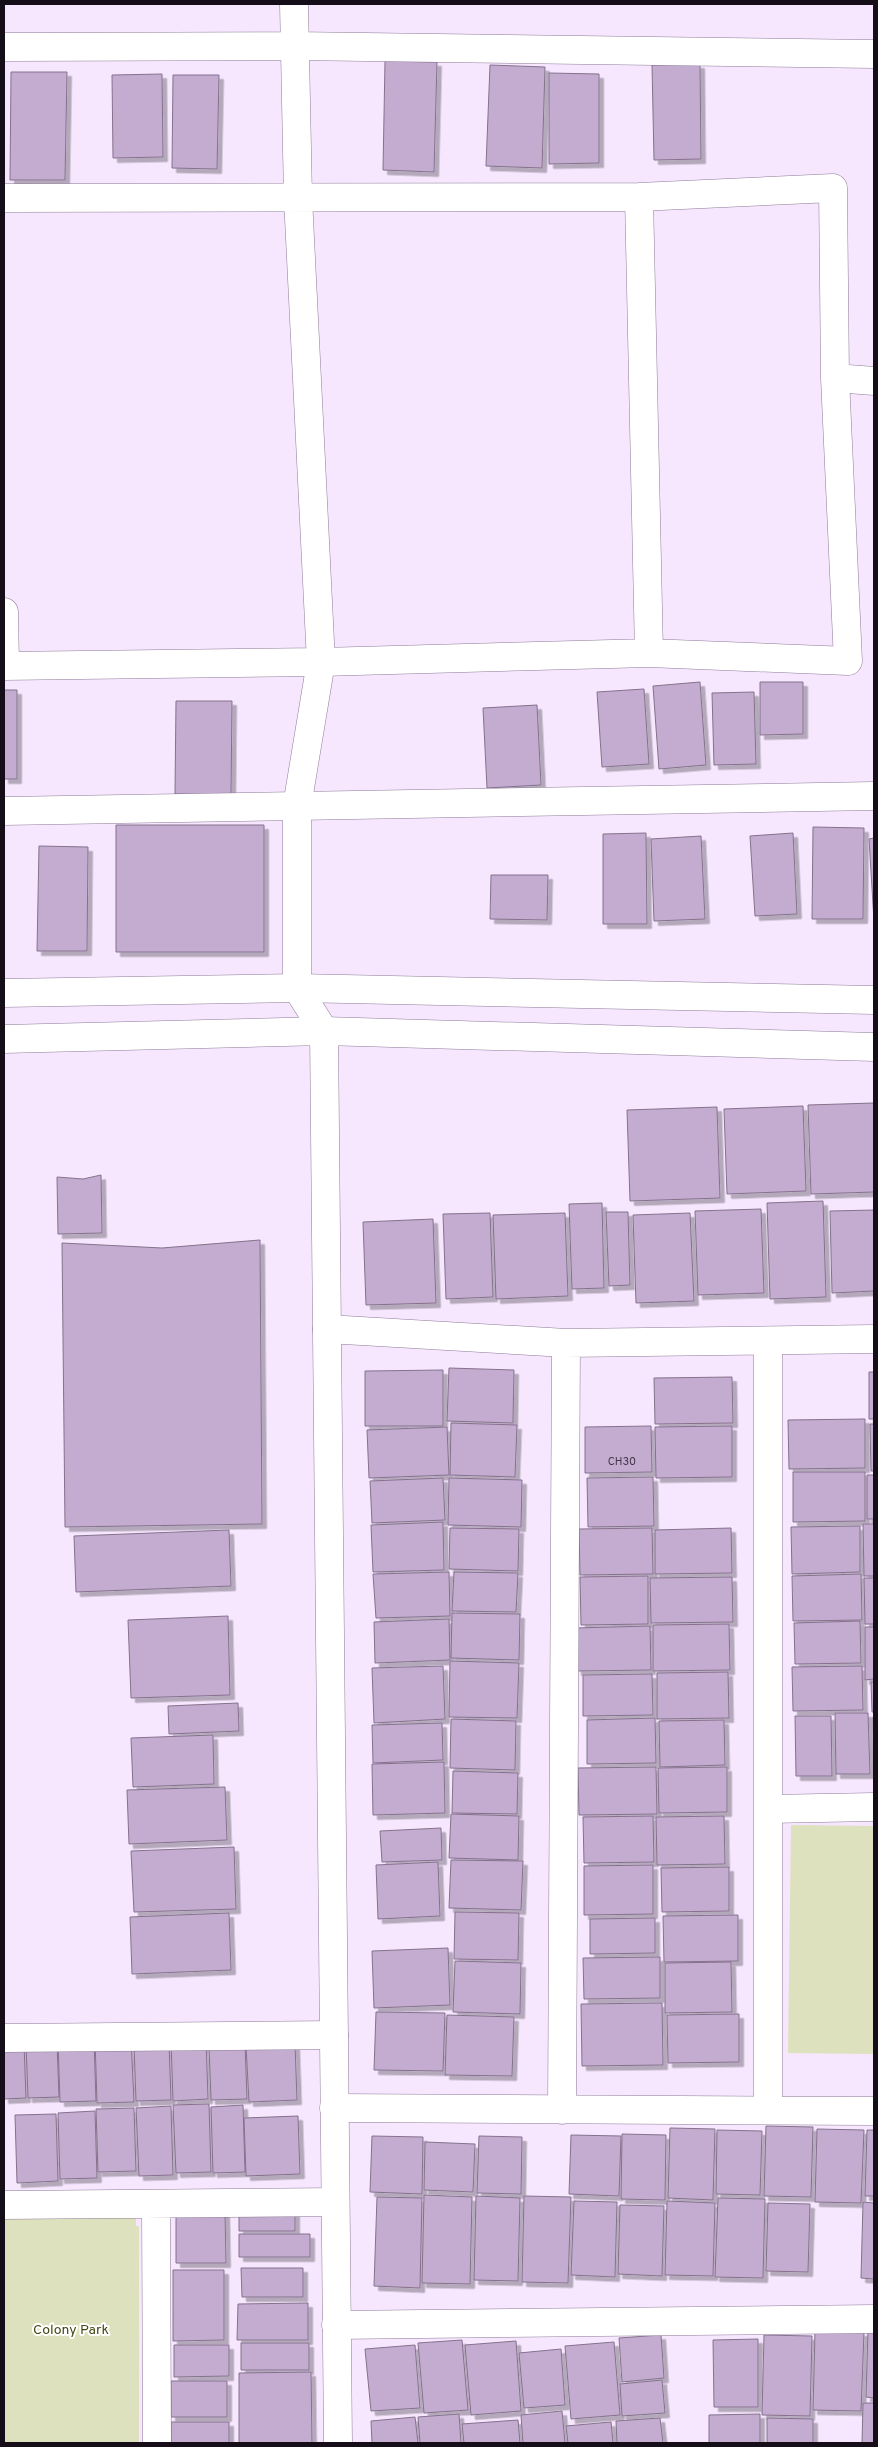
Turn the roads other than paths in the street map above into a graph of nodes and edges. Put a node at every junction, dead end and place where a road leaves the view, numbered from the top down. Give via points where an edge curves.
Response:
1 (294, 4) edge
2 (294, 46) junction
3 (4, 47) edge
4 (874, 54) edge
5 (639, 197) junction
6 (4, 198) edge
7 (298, 198) junction
8 (835, 378) junction
9 (874, 381) edge
10 (4, 612) edge
11 (649, 653) junction
12 (320, 662) junction
13 (4, 666) edge
14 (874, 796) edge
15 (298, 806) junction
16 (4, 811) edge
17 (297, 988) junction
18 (4, 993) edge
19 (874, 1000) edge
20 (324, 1031) junction
21 (4, 1039) edge
22 (874, 1048) edge
23 (327, 1329) junction
24 (874, 1339) edge
25 (768, 1342) junction
26 (566, 1343) junction
27 (874, 1807) edge
28 (768, 1809) junction
29 (334, 2035) junction
30 (4, 2038) edge
31 (334, 2108) junction
32 (562, 2110) junction
33 (768, 2110) junction
34 (874, 2111) edge
35 (336, 2202) junction
36 (156, 2204) junction
37 (4, 2205) edge
38 (874, 2319) edge
39 (336, 2325) junction
40 (157, 2443) edge
41 (338, 2443) edge

1 - 2 street
2 - 3 street
2 - 4 street
2 - 7 street
5 - 7 street
5 - 8 street via 833,188
5 - 11 street
6 - 7 street
7 - 12 street
8 - 9 street
8 - 11 street via 848,661
10 - 13 street
11 - 12 street
12 - 13 street
12 - 15 street
14 - 15 street
15 - 16 street
15 - 17 street
17 - 18 street
17 - 19 street
17 - 20 street
20 - 21 street
20 - 22 street
20 - 23 street
23 - 26 street
23 - 29 street
24 - 25 street
25 - 26 street
25 - 28 street
26 - 32 street
27 - 28 street
28 - 33 street
29 - 30 street
29 - 31 street
31 - 32 street
31 - 35 street
32 - 33 street
33 - 34 street
35 - 36 street
35 - 39 street
36 - 37 street
36 - 40 street
38 - 39 street
39 - 41 street

